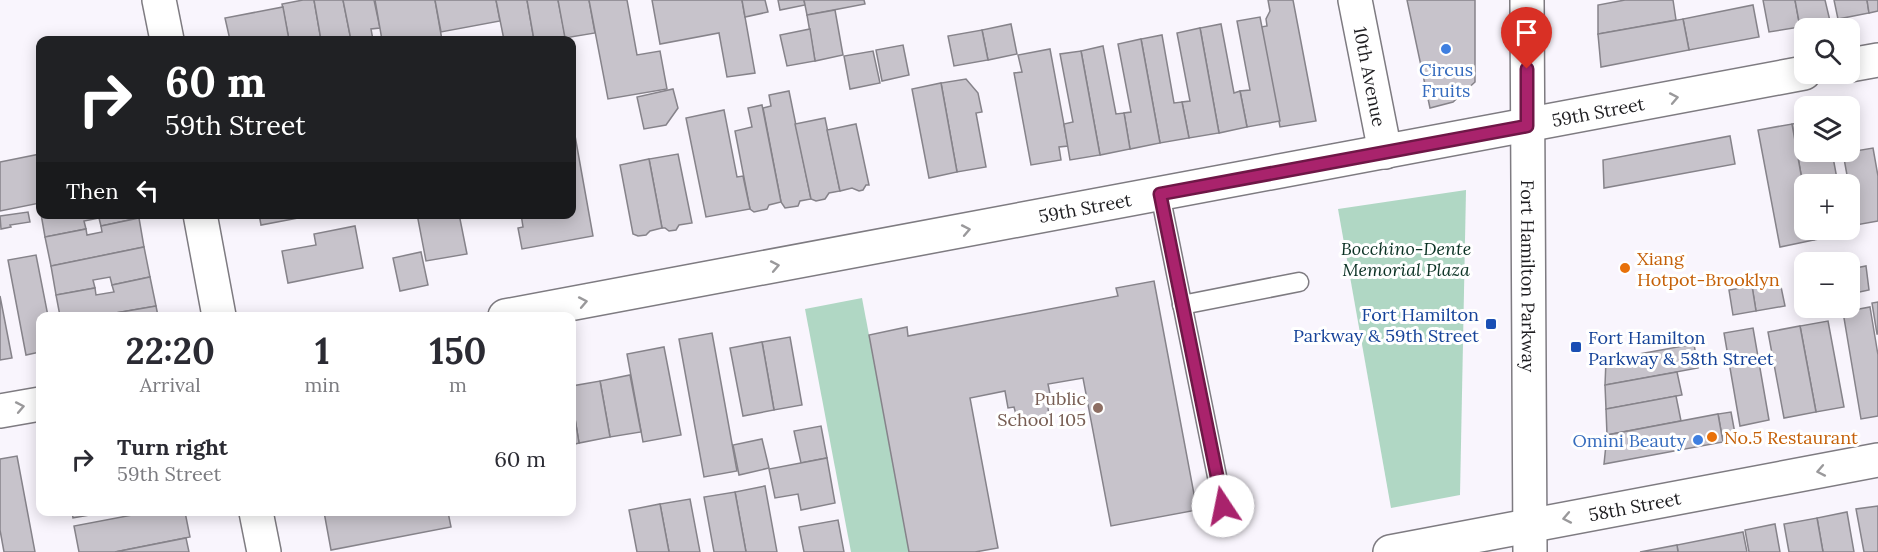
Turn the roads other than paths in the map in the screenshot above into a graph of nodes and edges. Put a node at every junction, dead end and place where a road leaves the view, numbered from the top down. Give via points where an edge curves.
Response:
1 (159, 0) edge
2 (1355, 0) edge
3 (1527, 0) edge
4 (166, 36) edge
5 (1878, 60) edge
6 (1860, 63) edge
7 (1794, 75) edge
8 (1527, 126) junction
9 (1385, 152) junction
10 (1160, 194) junction
11 (201, 219) edge
12 (1299, 282) dead end
13 (1182, 305) junction
14 (218, 312) edge
15 (526, 312) edge
16 (36, 405) edge
17 (0, 411) edge
18 (1878, 460) edge
19 (1223, 506) dead end
20 (257, 516) edge
21 (1530, 539) edge
22 (264, 552) edge
23 (1390, 552) edge

1 - 4 street
2 - 9 street, 10th Avenue
3 - 8 street, Fort Hamilton Parkway
5 - 6 street
8 -> 7 street, 59th Street
8 - 9 street, 59th Street
8 - 21 street, Fort Hamilton Parkway
9 - 10 street, 59th Street
10 - 13 lane
15 -> 10 street, 59th Street
11 - 14 street
12 - 13 lane
13 - 19 lane
17 -> 16 street
18 -> 21 street, 58th Street
20 - 22 street
21 - 23 street, 58th Street

